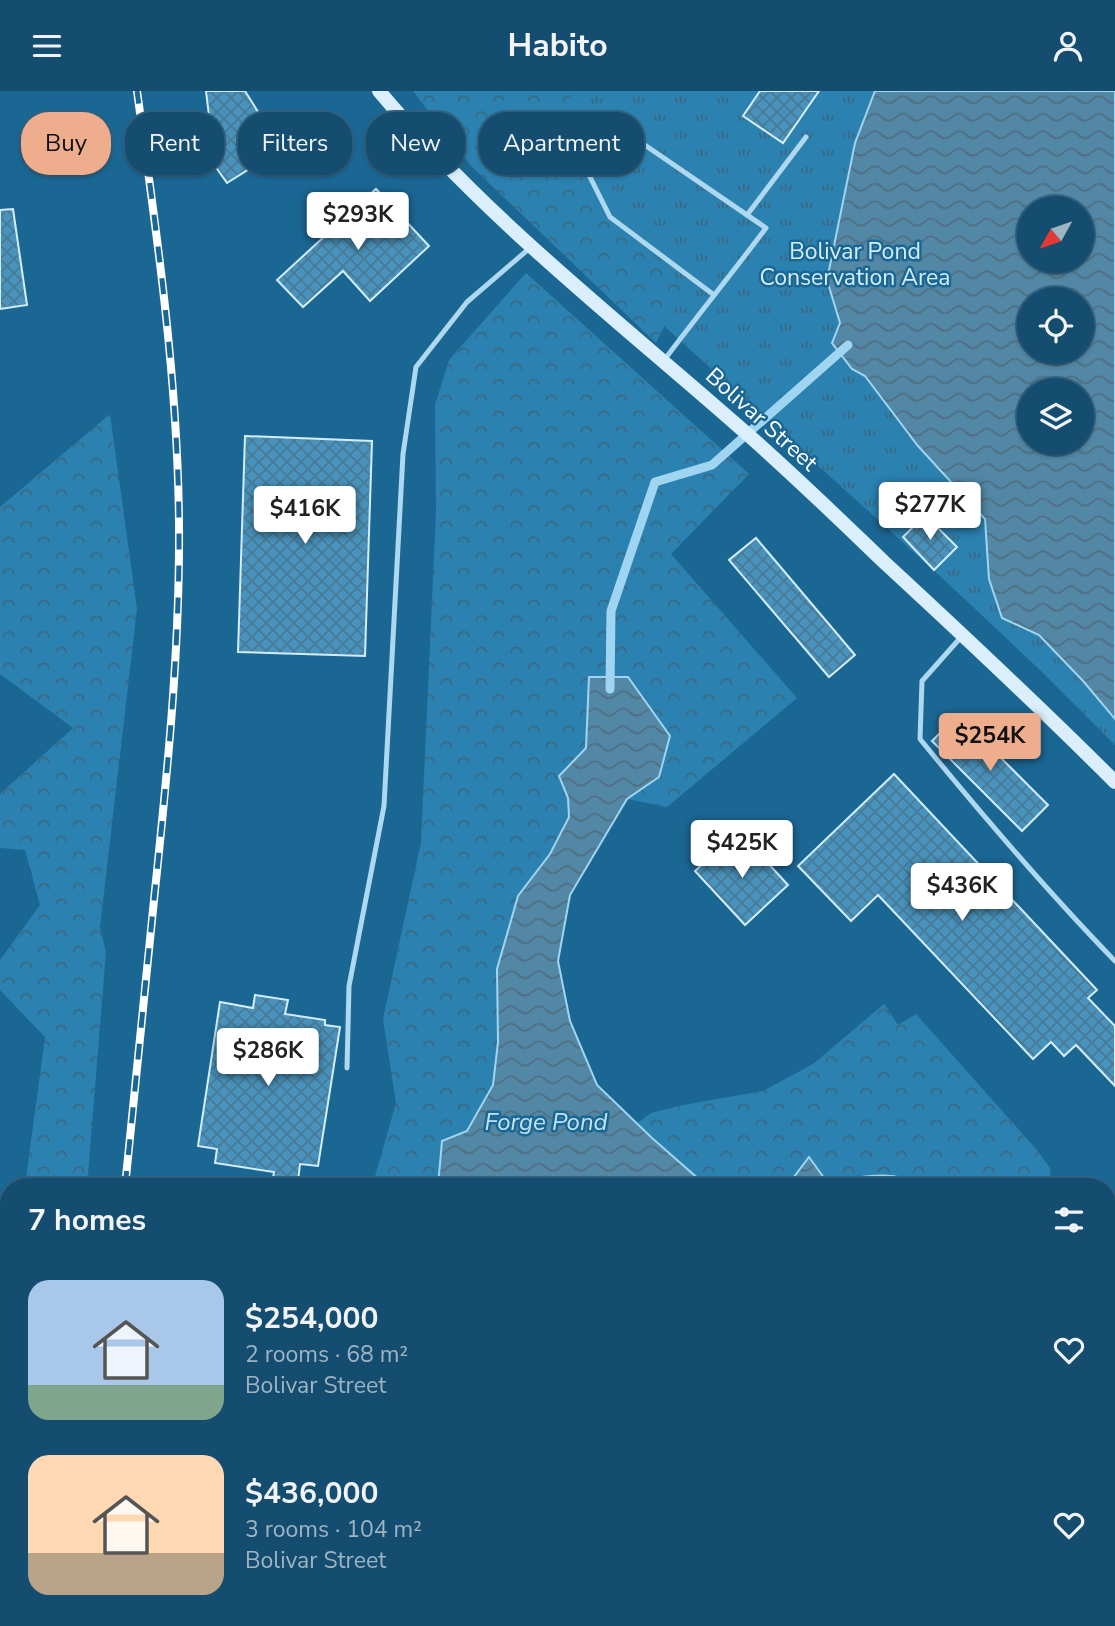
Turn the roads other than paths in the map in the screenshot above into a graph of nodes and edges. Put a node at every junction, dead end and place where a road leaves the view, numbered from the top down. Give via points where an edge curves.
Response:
1 (379, 91) edge
2 (806, 137) dead end
3 (747, 215) junction
4 (531, 247) junction
5 (714, 295) junction
6 (663, 362) junction
7 (963, 635) junction
8 (1115, 782) edge
9 (1115, 961) edge
10 (347, 1068) dead end

1 - 4 street, Bolivar Street
2 - 3 lane
3 - 5 lane via 766,228
3 - 5 lane via 598,113 576,149 610,216
4 - 6 street, Bolivar Street
4 - 10 lane via 467,302 416,367 403,454 384,806 349,986
5 - 6 lane
6 - 7 street, Bolivar Street
7 - 8 street, Bolivar Street
7 - 9 lane via 922,681 920,739 1055,898

